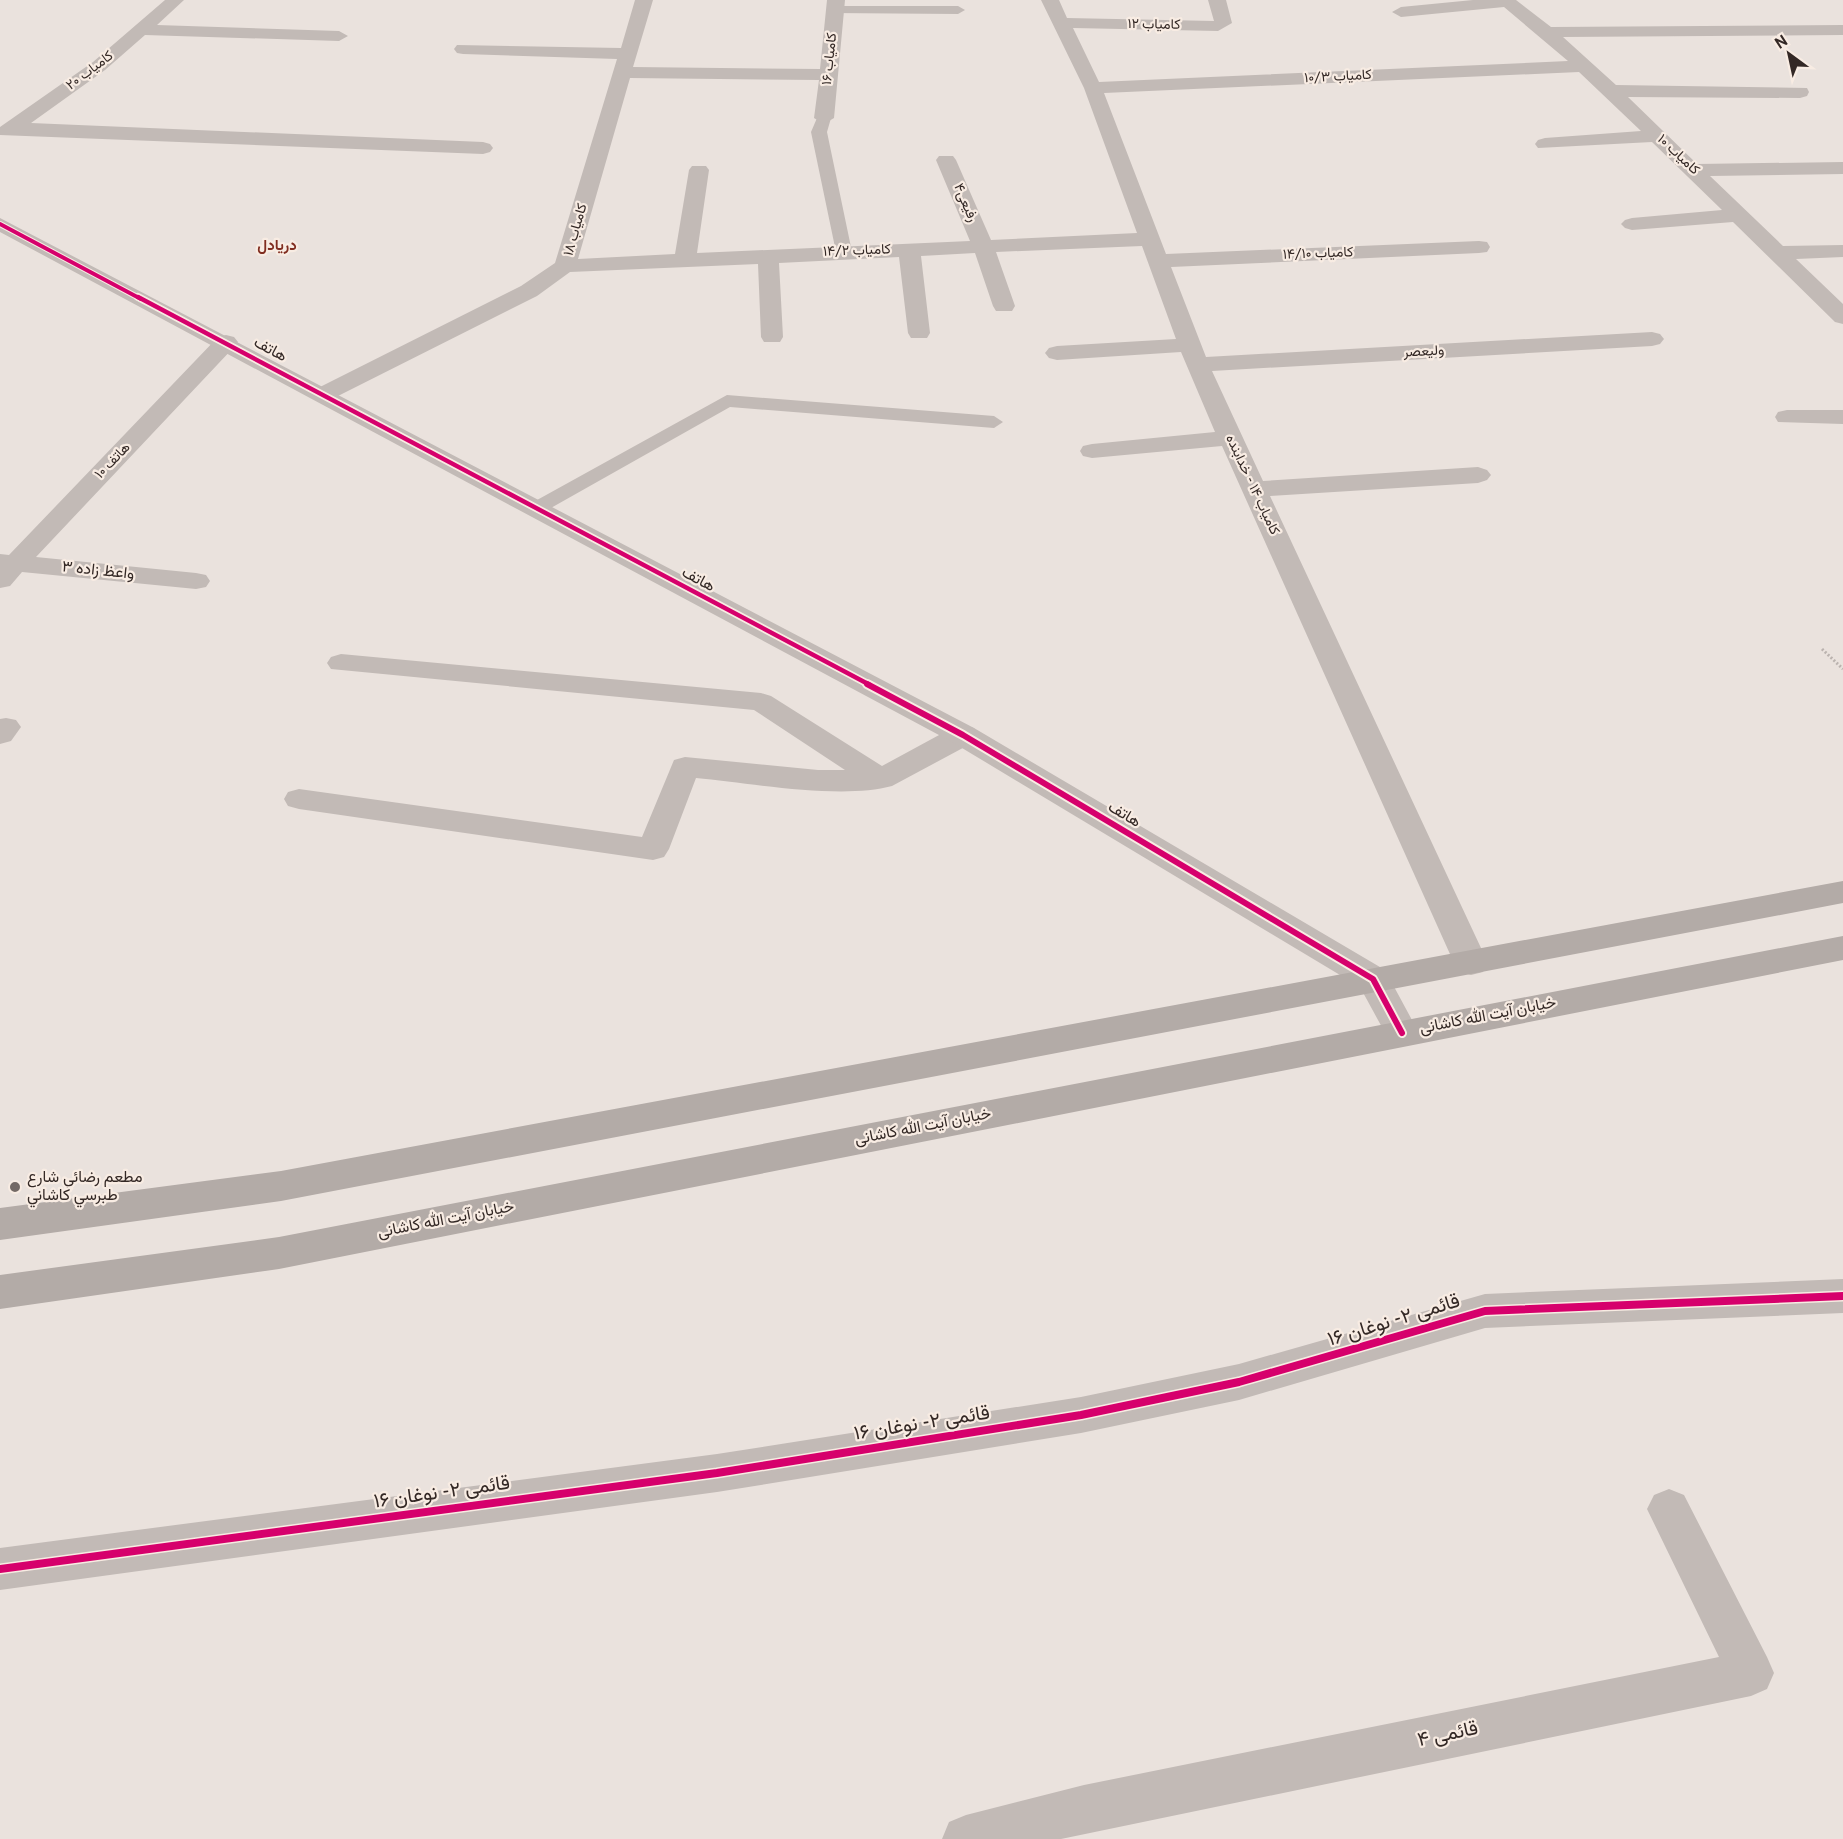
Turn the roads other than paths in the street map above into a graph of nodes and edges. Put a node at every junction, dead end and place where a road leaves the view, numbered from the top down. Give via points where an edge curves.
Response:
1 (175, 0) edge
2 (644, 0) edge
3 (1050, 0) edge
4 (1217, 0) edge
5 (1506, 1) edge
6 (836, 5) edge
7 (958, 10) dead end
8 (1401, 12) dead end
9 (1061, 23) junction
10 (142, 30) junction
11 (1843, 30) edge
12 (1547, 32) junction
13 (339, 36) dead end
14 (463, 49) dead end
15 (626, 63) junction
16 (1583, 66) junction
17 (828, 75) junction
18 (1092, 88) junction
19 (1611, 91) junction
20 (1800, 92) dead end
21 (824, 118) joint
22 (6, 131) edge
23 (1658, 136) junction
24 (1545, 144) dead end
25 (483, 148) dead end
26 (946, 160) dead end
27 (1843, 168) edge
28 (699, 170) dead end
29 (1694, 170) junction
30 (1740, 215) junction
31 (0, 224) edge
32 (1632, 224) dead end
33 (983, 246) junction
34 (1479, 247) dead end
35 (909, 249) junction
36 (1152, 250) junction
37 (1843, 251) edge
38 (844, 252) junction
39 (1778, 253) junction
40 (768, 256) junction
41 (685, 260) junction
42 (565, 266) junction
43 (1004, 306) dead end
44 (1843, 317) edge
45 (919, 333) dead end
46 (772, 337) dead end
47 (1652, 339) dead end
48 (226, 342) junction
49 (1057, 353) dead end
50 (1193, 355) junction
51 (324, 394) junction
52 (1787, 417) dead end
53 (1843, 417) edge
54 (994, 422) dead end
55 (1231, 438) junction
56 (1092, 451) dead end
57 (1478, 475) dead end
58 (1254, 489) junction
59 (535, 509) junction
60 (5, 568) edge
61 (196, 581) dead end
62 (341, 663) dead end
63 (963, 735) junction
64 (881, 779) junction
65 (299, 799) dead end
66 (1843, 891) edge
67 (1843, 948) edge
68 (1471, 963) junction
69 (1373, 979) junction
70 (1402, 1033) junction
71 (0, 1224) edge
72 (0, 1292) edge
73 (1843, 1296) edge
74 (1669, 1509) dead end
75 (0, 1569) edge
76 (966, 1839) edge

1 - 10 street, کامیاب ۲۰
2 - 15 street, کامیاب ۱۸
3 - 9 street, کامیاب ۱۴ - خدابنده
4 - 9 street, کامیاب ۱۲ via 1223,23 1218,26
5 - 8 street
5 - 12 street, کامیاب ۱۰
6 - 7 lane
6 - 17 street, کامیاب ۱۶
9 - 18 street, کامیاب ۱۴ - خدابنده
10 - 13 street
10 - 22 street, کامیاب ۲۰ via 99,66
11 - 12 street
12 - 16 street, کامیاب ۱۰
14 - 15 street
15 - 17 street
15 - 42 street, کامیاب ۱۸
16 - 18 street, کامیاب ۱۰/۳
16 - 19 street, کامیاب ۱۰
17 - 21 street, کامیاب ۱۶
18 - 36 street, کامیاب ۱۴ - خدابنده
19 - 20 street
19 - 23 street, کامیاب ۱۰
21 - 38 lane via 819,132
22 - 25 street
23 - 24 street
23 - 29 street, کامیاب ۱۰
26 - 33 street, رفیعی۴
27 - 29 street
28 - 41 street
29 - 30 street, کامیاب ۱۰
30 - 32 street
30 - 39 street, کامیاب ۱۰
31 - 48 street, هاتف
33 - 35 street, کامیاب ۱۴/۲
33 - 36 street, کامیاب ۱۴/۲
33 - 43 street, رفیعی۴
34 - 36 street, کامیاب ۱۴/۱۰
35 - 38 street, کامیاب ۱۴/۲
35 - 45 street
36 - 50 street, کامیاب ۱۴ - خدابنده
37 - 39 street
38 - 40 street, کامیاب ۱۴/۲
39 - 44 street, کامیاب ۱۰
40 - 41 street, کامیاب ۱۴/۲
40 - 46 street
41 - 42 street, کامیاب ۱۴/۲
42 - 51 street, کامیاب ۱۸ via 529,291
47 - 50 street, ولیعصر
48 - 51 street, هاتف
48 - 60 street, هاتف ۱۰
49 - 50 street, ولیعصر
50 - 55 street, کامیاب ۱۴ - خدابنده
51 - 59 street, هاتف
52 - 53 street
54 - 59 lane via 727,401
55 - 56 street
55 - 58 street, کامیاب ۱۴ - خدابنده
57 - 58 street
58 - 68 street, کامیاب ۱۴ - خدابنده
59 - 63 street, هاتف
60 - 61 street, واعظ زاده ۳
62 - 64 street via 761,702
63 - 64 street
63 - 69 street, هاتف
64 - 65 street via 818,780 685,767 652,849
66 - 68 main road
67 - 70 main road, خیابان آیت الله کاشانی
68 - 69 main road
69 - 70 street
69 - 71 main road via 281,1186
70 - 72 main road, خیابان آیت الله کاشانی via 279,1253
73 - 75 street, قائمی ۲- نوغان ۱۶ via 1485,1311 1239,1382 1081,1416 717,1473
74 - 76 street, قائمی ۴ via 1751,1673 1084,1809

